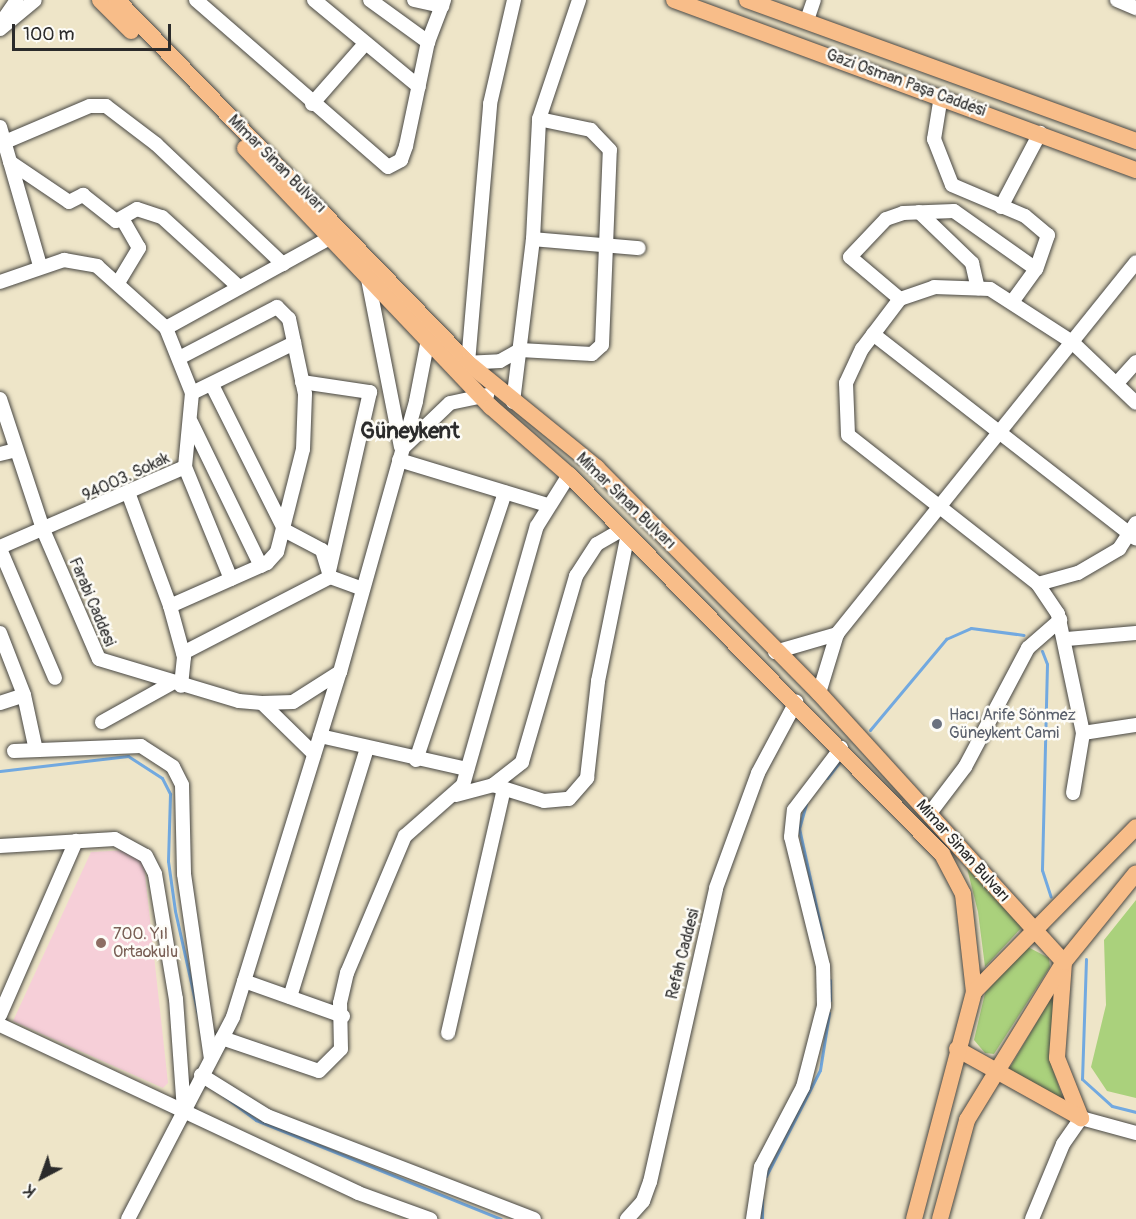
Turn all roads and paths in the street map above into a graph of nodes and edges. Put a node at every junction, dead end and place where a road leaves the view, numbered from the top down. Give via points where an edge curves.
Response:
1 (17, 0) edge
2 (34, 0) edge
3 (100, 0) edge
4 (117, 0) edge
5 (196, 0) edge
6 (314, 0) edge
7 (370, 0) edge
8 (414, 0) edge
9 (514, 0) edge
10 (579, 0) edge
11 (674, 0) edge
12 (747, 0) edge
13 (814, 0) edge
14 (1117, 0) edge
15 (442, 3) edge
16 (1136, 8) edge
17 (807, 20) junction
18 (0, 26) edge
19 (428, 42) junction
20 (364, 45) junction
21 (418, 87) junction
22 (941, 96) junction
23 (312, 104) junction
24 (539, 118) junction
25 (0, 127) edge
26 (1040, 133) junction
27 (1136, 141) edge
28 (5, 142) junction
29 (10, 162) junction
30 (1136, 170) edge
31 (1001, 207) junction
32 (919, 212) junction
33 (122, 218) junction
34 (330, 238) junction
35 (533, 239) junction
36 (608, 245) junction
37 (639, 248) dead end
38 (1136, 262) edge
39 (283, 264) junction
40 (40, 266) junction
41 (1036, 269) junction
42 (368, 279) junction
43 (0, 282) edge
44 (118, 283) junction
45 (239, 287) junction
46 (978, 288) junction
47 (900, 299) junction
48 (1013, 301) junction
49 (430, 323) junction
50 (166, 328) junction
51 (873, 334) junction
52 (428, 341) junction
53 (1072, 342) junction
54 (294, 343) junction
55 (520, 350) junction
56 (181, 357) junction
57 (1136, 362) edge
58 (460, 364) junction
59 (302, 382) junction
60 (1118, 382) junction
61 (212, 385) junction
62 (497, 389) junction
63 (192, 393) junction
64 (482, 398) junction
65 (0, 399) edge
66 (513, 402) junction
67 (1136, 403) edge
68 (190, 420) junction
69 (1001, 430) junction
70 (16, 450) junction
71 (0, 454) edge
72 (400, 455) junction
73 (185, 467) junction
74 (569, 475) junction
75 (505, 492) junction
76 (129, 495) junction
77 (547, 505) junction
78 (940, 506) junction
79 (44, 532) junction
80 (286, 532) junction
81 (625, 532) junction
82 (1134, 532) edge
83 (0, 548) edge
84 (261, 566) junction
85 (329, 574) junction
86 (231, 579) junction
87 (1038, 584) junction
88 (363, 589) junction
89 (170, 606) junction
90 (1060, 620) junction
91 (0, 633) edge
92 (1136, 633) edge
93 (837, 634) junction
94 (1067, 639) junction
95 (775, 652) junction
96 (183, 653) junction
97 (340, 672) junction
98 (55, 678) dead end
99 (177, 684) junction
100 (819, 693) junction
101 (24, 695) junction
102 (262, 702) junction
103 (796, 702) junction
104 (0, 703) edge
105 (102, 722) dead end
106 (1136, 725) edge
107 (1083, 733) junction
108 (320, 736) junction
109 (35, 746) dead end
110 (367, 748) junction
111 (841, 748) junction
112 (14, 751) dead end
113 (314, 754) junction
114 (416, 760) junction
115 (467, 769) junction
116 (499, 787) junction
117 (1073, 793) dead end
118 (456, 795) junction
119 (930, 813) junction
120 (1136, 826) edge
121 (76, 841) junction
122 (0, 846) edge
123 (1136, 873) edge
124 (1035, 931) junction
125 (1064, 962) junction
126 (244, 981) junction
127 (974, 992) junction
128 (290, 997) junction
129 (0, 1015) edge
130 (343, 1016) junction
131 (0, 1025) edge
132 (448, 1033) dead end
133 (222, 1038) junction
134 (957, 1049) junction
135 (211, 1058) junction
136 (995, 1071) junction
137 (201, 1075) junction
138 (184, 1113) junction
139 (1081, 1118) junction
140 (1136, 1133) edge
141 (128, 1219) edge
142 (430, 1219) edge
143 (534, 1219) edge
144 (627, 1219) edge
145 (753, 1219) edge
146 (914, 1219) edge
147 (940, 1219) edge
148 (1032, 1219) edge

1 - 18 street
2 - 18 street
3 - 34 main road, Mimar Sinan Bulvarı
4 - 49 main road, Mimar Sinan Bulvarı
5 - 23 street
6 - 20 street
7 - 19 street
8 - 15 street
9 - 58 street via 490,104
10 - 24 street
11 - 22 main road, Gazi Osman Paşa Caddesi
12 - 17 main road, Gazi Osman Paşa Caddesi
13 - 17 street
14 - 16 street
15 - 19 street
17 - 27 main road, Gazi Osman Paşa Caddesi
19 - 21 street
20 - 21 street
20 - 23 street
21 - 23 street via 401,160 388,167
22 - 26 main road, Gazi Osman Paşa Caddesi
22 - 31 street via 934,139 951,185
24 - 35 street
24 - 36 street via 591,130 610,150
25 - 28 street
26 - 30 main road, Gazi Osman Paşa Caddesi
26 - 31 street
28 - 29 street
28 - 39 street via 90,106 106,106 156,144
29 - 33 street via 69,202 83,195 116,222
29 - 40 street
31 - 41 street via 1025,216 1048,236
32 - 41 street via 954,212
32 - 46 street via 972,263
32 - 47 street via 886,219 850,257
33 - 44 street via 139,248
33 - 45 street via 137,209 162,217
34 - 39 street
34 - 42 main road, Mimar Sinan Bulvarı
35 - 36 street
35 - 55 street
36 - 37 street
36 - 55 street via 599,352
38 - 53 street
39 - 45 street
40 - 43 street, 94003. Sokak
40 - 44 street, 94003. Sokak via 83,262
41 - 48 street
42 - 52 main road, Mimar Sinan Bulvarı
42 - 72 street
44 - 50 street, 94003. Sokak
45 - 50 street
46 - 47 street via 934,287
46 - 48 street
47 - 51 street
48 - 53 street
49 - 52 street
49 - 58 main road, Mimar Sinan Bulvarı
50 - 56 street, 94003. Sokak
51 - 69 street
51 - 78 street via 846,383 848,435 867,455
52 - 58 main road, Mimar Sinan Bulvarı
52 - 72 street
53 - 60 street
53 - 69 street
54 - 56 street via 289,320 277,307
54 - 59 street
54 - 61 street
55 - 58 street via 500,361
55 - 66 street
56 - 63 street, 94003. Sokak
57 - 60 street
58 - 62 main road, Mimar Sinan Bulvarı
58 - 64 main road, Mimar Sinan Bulvarı
59 - 80 street via 303,449
59 - 85 street via 370,392
60 - 67 street
61 - 63 street
61 - 80 street
62 - 64 street
62 - 66 main road, Mimar Sinan Bulvarı
63 - 68 street, 94003. Sokak
64 - 72 street via 450,403 436,411
64 - 74 main road, Mimar Sinan Bulvarı
65 - 70 street, Farabi Caddesi
66 - 95 main road, Mimar Sinan Bulvarı via 597,468
68 - 73 street, 94003. Sokak
68 - 84 street
69 - 78 street
69 - 82 street
70 - 71 street
70 - 79 street, Farabi Caddesi
72 - 75 street
72 - 88 street
73 - 76 street, 94003. Sokak
73 - 86 street
74 - 77 street
74 - 81 main road, Mimar Sinan Bulvarı
75 - 77 street
75 - 114 street
76 - 79 street, 94003. Sokak
76 - 89 street
77 - 115 street
78 - 87 street
78 - 93 street
79 - 83 street, 94003. Sokak
79 - 99 street, Farabi Caddesi via 99,659
80 - 84 street via 277,552
80 - 85 street via 322,550
81 - 103 main road, Mimar Sinan Bulvarı
81 - 116 street via 585,556 522,762
81 - 116 street via 598,681 587,778 569,799 544,801
82 - 87 street via 1119,549 1078,573
83 - 98 street
84 - 86 street
85 - 88 street
85 - 96 street
86 - 89 street
87 - 90 street
88 - 97 street
89 - 96 street
90 - 94 street
90 - 119 street via 1028,648 965,767
91 - 101 street
92 - 94 street
93 - 95 street
93 - 100 street
94 - 107 street
95 - 100 main road, Mimar Sinan Bulvarı
96 - 99 street
97 - 102 street, Farabi Caddesi via 292,702
97 - 108 street
99 - 102 street, Farabi Caddesi
99 - 105 street
100 - 119 main road, Mimar Sinan Bulvarı
101 - 104 street
101 - 109 street
102 - 113 street
103 - 111 main road, Mimar Sinan Bulvarı
103 - 144 street, Refah Caddesi via 758,773 716,888 650,1182 644,1201
106 - 107 street
107 - 117 street
108 - 110 street
108 - 113 street
110 - 114 street
110 - 128 street
111 - 127 main road, Mimar Sinan Bulvarı via 947,864 963,894
111 - 145 street via 803,794 793,818 791,837 823,966 824,1006 803,1087 760,1167
112 - 135 street via 141,746 173,767 182,785 184,874
113 - 126 street
114 - 115 street
115 - 118 street
116 - 118 street
116 - 132 street
118 - 130 street via 421,817 405,836 347,973
119 - 124 main road, Mimar Sinan Bulvarı
120 - 124 main road
121 - 122 street
121 - 129 street
121 - 138 street via 115,839 140,848 155,873 176,999
123 - 125 main road
124 - 125 main road
124 - 127 main road, Mimar Sinan Bulvarı
125 - 136 main road
125 - 139 main road via 1057,1058
126 - 128 street
126 - 133 street
127 - 134 main road, Mimar Sinan Bulvarı
128 - 130 street
130 - 133 street via 341,1049 319,1071
131 - 138 street
133 - 135 street
134 - 136 main road
134 - 146 main road, Mimar Sinan Bulvarı
135 - 137 street
136 - 139 main road
136 - 147 main road via 966,1120
137 - 138 street
137 - 143 street via 267,1116
138 - 141 street
138 - 142 street via 358,1193
139 - 140 street
139 - 148 street via 1063,1144

